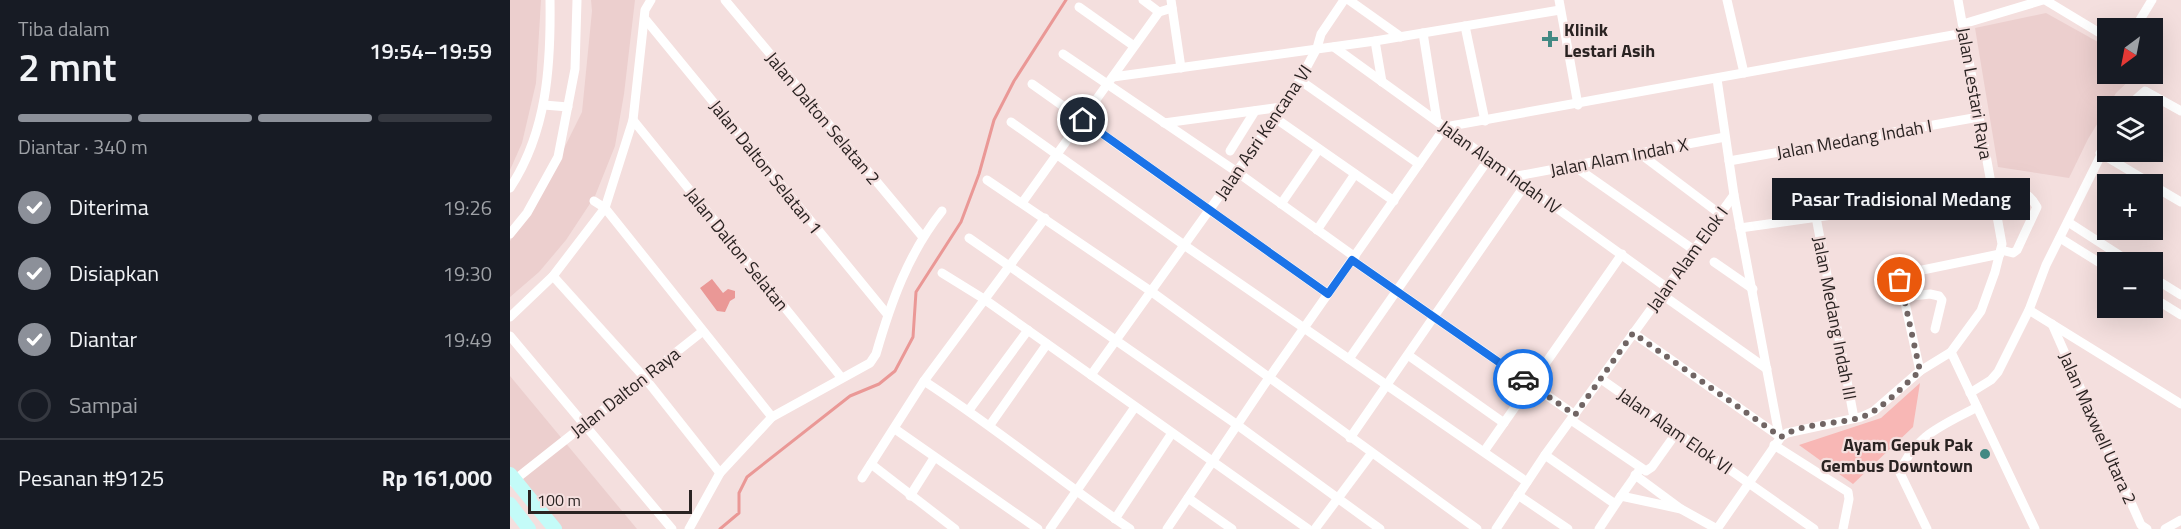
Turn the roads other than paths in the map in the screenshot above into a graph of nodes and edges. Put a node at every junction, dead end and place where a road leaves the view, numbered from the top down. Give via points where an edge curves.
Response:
1 (550, 0) edge
2 (577, 0) edge
3 (651, 0) edge
4 (725, 0) edge
5 (1143, 0) edge
6 (1344, 0) edge
7 (1349, 0) edge
8 (1727, 0) edge
9 (1958, 0) edge
10 (2044, 0) edge
11 (2139, 0) edge
12 (2150, 3) edge
13 (1172, 4) edge
14 (2024, 4) edge
15 (1559, 5) edge
16 (1079, 7) dead end
17 (1159, 12) junction
18 (2141, 18) edge
19 (646, 20) junction
20 (1465, 26) junction
21 (1964, 28) junction
22 (2097, 31) edge
23 (1423, 33) junction
24 (1401, 37) junction
25 (1375, 41) junction
26 (1134, 46) junction
27 (1334, 47) junction
28 (1317, 48) junction
29 (1063, 54) dead end
30 (1181, 68) junction
31 (1744, 74) junction
32 (1717, 78) junction
33 (1301, 81) junction
34 (1382, 82) junction
35 (1109, 83) junction
36 (1032, 84) dead end
37 (2139, 96) edge
38 (2158, 96) edge
39 (2163, 99) edge
40 (544, 105) junction
41 (1578, 105) junction
42 (568, 107) junction
43 (1282, 107) junction
44 (1255, 111) junction
45 (2181, 111) edge
46 (1979, 117) junction
47 (1275, 118) junction
48 (633, 120) junction
49 (1083, 120) junction
50 (1485, 121) junction
51 (1011, 122) dead end
52 (1164, 123) junction
53 (1441, 124) junction
54 (1725, 137) junction
55 (1319, 149) junction
56 (1230, 151) dead end
57 (1639, 153) junction
58 (1054, 154) junction
59 (2097, 159) edge
60 (1488, 160) junction
61 (1729, 161) junction
62 (2115, 162) edge
63 (1419, 164) junction
64 (1574, 166) junction
65 (1237, 172) junction
66 (1355, 174) junction
67 (2134, 174) edge
68 (1512, 177) junction
69 (987, 180) dead end
70 (1525, 186) junction
71 (510, 188) edge
72 (1993, 190) junction
73 (2163, 191) edge
74 (1734, 195) junction
75 (1391, 199) junction
76 (594, 201) dead end
77 (2181, 202) edge
78 (1022, 203) junction
79 (1281, 204) junction
80 (605, 208) junction
81 (942, 211) dead end
82 (1213, 212) junction
83 (1720, 214) junction
84 (1816, 217) junction
85 (1045, 218) junction
86 (2068, 222) junction
87 (1740, 228) junction
88 (1317, 230) junction
89 (510, 234) edge
90 (922, 236) junction
91 (969, 238) dead end
92 (2060, 238) junction
93 (1184, 245) junction
94 (1694, 250) junction
95 (2000, 252) junction
96 (2114, 252) edge
97 (1622, 254) junction
98 (1354, 258) junction
99 (2097, 261) edge
100 (1714, 262) dead end
101 (1010, 265) junction
102 (942, 273) dead end
103 (553, 276) junction
104 (2163, 284) edge
105 (2168, 287) junction
106 (1753, 289) junction
107 (1664, 290) junction
108 (1398, 291) junction
109 (1152, 292) junction
110 (2163, 292) edge
111 (1328, 294) junction
112 (2181, 295) edge
113 (1904, 297) junction
114 (984, 299) junction
115 (2163, 303) edge
116 (2029, 310) junction
117 (887, 314) junction
118 (2181, 315) edge
119 (510, 316) edge
120 (1435, 318) junction
121 (2052, 324) junction
122 (1305, 329) junction
123 (1935, 329) dead end
124 (1028, 330) junction
125 (703, 331) junction
126 (1633, 333) junction
127 (510, 336) edge
128 (1116, 340) junction
129 (1047, 344) junction
130 (1951, 352) junction
131 (1408, 355) junction
132 (1349, 359) junction
133 (1767, 369) junction
134 (1920, 371) junction
135 (1091, 375) junction
136 (644, 377) junction
137 (841, 377) junction
138 (1268, 379) junction
139 (1601, 379) junction
140 (924, 381) junction
141 (1387, 385) junction
142 (1531, 385) junction
143 (1970, 393) junction
144 (2181, 404) edge
145 (1135, 407) junction
146 (1977, 407) junction
147 (969, 410) junction
148 (772, 417) junction
149 (1573, 417) junction
150 (1854, 418) junction
151 (1504, 423) junction
152 (585, 424) junction
153 (1236, 424) junction
154 (990, 425) junction
155 (895, 429) junction
156 (1677, 432) junction
157 (1172, 433) junction
158 (1780, 436) junction
159 (1350, 438) junction
160 (1774, 445) junction
161 (1485, 450) junction
162 (1371, 454) junction
163 (1545, 456) junction
164 (934, 458) junction
165 (1212, 462) junction
166 (871, 464) junction
167 (1640, 471) junction
168 (720, 473) junction
169 (862, 478) dead end
170 (512, 479) edge
171 (1527, 482) junction
172 (1749, 483) junction
173 (1076, 492) junction
174 (1518, 495) junction
175 (909, 496) junction
176 (1188, 498) junction
177 (1337, 498) junction
178 (1618, 500) junction
179 (510, 504) edge
180 (1681, 509) junction
181 (1115, 519) junction
182 (2181, 520) edge
183 (943, 525) edge
184 (530, 529) edge
185 (555, 529) edge
186 (672, 529) edge
187 (689, 529) edge
188 (955, 529) edge
189 (1038, 529) edge
190 (1050, 529) edge
191 (1130, 529) edge
192 (1167, 529) edge
193 (1232, 529) edge
194 (1308, 529) edge
195 (1315, 529) edge
196 (1380, 529) edge
197 (1477, 529) edge
198 (1496, 529) edge
199 (1568, 529) edge
200 (1599, 529) edge
201 (1717, 529) edge
202 (1814, 529) edge
203 (1843, 529) edge
204 (1927, 529) edge
205 (2035, 529) edge
206 (2147, 529) edge
207 (2165, 529) edge

1 - 40 street via 551,50
2 - 42 street via 575,69
3 - 19 street via 645,10
4 - 90 street, Jalan Dalton Selatan 2
5 - 17 street
6 - 28 street, Jalan Asri Kencana VI via 1321,34
7 - 24 street
8 - 31 street
9 - 21 street, Jalan Lestari Raya
10 - 14 street
10 - 22 street
11 - 12 street
12 - 18 street
13 - 17 street
13 - 30 street
14 - 21 street
15 - 20 street
15 - 41 street
16 - 26 street
17 - 26 street
19 - 48 street
19 - 117 street, Jalan Dalton Selatan 1
20 - 23 street
20 - 50 street
21 - 31 street
21 - 46 street, Jalan Lestari Raya
23 - 24 street
23 - 53 street
24 - 25 street
25 - 27 street
25 - 34 street
26 - 35 street
27 - 28 street
27 - 34 street, Jalan Alam Indah IV
28 - 30 street
28 - 33 street, Jalan Asri Kencana VI
29 - 35 street
30 - 35 street
31 - 32 street
32 - 41 street
32 - 54 street
33 - 43 street, Jalan Asri Kencana VI
33 - 63 street
34 - 53 street, Jalan Alam Indah IV
35 - 49 street
35 - 52 street
36 - 49 street
37 - 38 street via 2145,91
39 - 45 street
40 - 42 street
40 - 71 street via 524,167
41 - 50 street
42 - 89 street via 558,157 527,213
43 - 44 street
43 - 47 street, Jalan Asri Kencana VI
44 - 52 street
44 - 56 street
46 - 61 street, Jalan Medang Indah I
46 - 72 street, Jalan Lestari Raya
47 - 55 street
47 - 65 street, Jalan Asri Kencana VI
48 - 80 street
48 - 137 street, Jalan Dalton Selatan
49 - 58 street
49 - 82 street
50 - 53 street
51 - 58 street
52 - 65 street
53 - 60 street, Jalan Alam Indah IV
53 - 63 street
54 - 57 street, Jalan Alam Indah X
54 - 61 street
55 - 66 street
55 - 79 street
57 - 64 street, Jalan Alam Indah X
57 - 83 street
58 - 78 street
58 - 93 street
59 - 86 street
60 - 68 street, Jalan Alam Indah IV
60 - 108 street
61 - 74 street
62 - 67 street
63 - 75 street
64 - 68 street, Jalan Alam Indah X
64 - 94 street
65 - 79 street
65 - 82 street, Jalan Asri Kencana VI
66 - 75 street
66 - 88 street
68 - 70 street, Jalan Alam Indah IV
69 - 78 street
70 - 97 street, Jalan Alam Indah IV
70 - 120 street
72 - 84 street
72 - 95 street, Jalan Lestari Raya
72 - 95 street via 2018,189 2037,207 2017,250
73 - 77 street
74 - 83 street, Jalan Alam Elok I
74 - 87 street
75 - 98 street
76 - 80 street
78 - 85 street
79 - 88 street
80 - 103 street
80 - 125 street
81 - 90 street
82 - 93 street, Jalan Asri Kencana VI
82 - 111 street
83 - 94 street, Jalan Alam Elok I
84 - 87 street
84 - 150 street, Jalan Medang Indah III
85 - 101 street
85 - 109 street
86 - 92 street
86 - 96 street
87 - 106 street
88 - 98 street
90 - 117 street
91 - 101 street
92 - 99 street
92 - 116 street
93 - 109 street, Jalan Asri Kencana VI
93 - 122 street
94 - 107 street, Jalan Alam Elok I
95 - 113 street via 1903,274 1900,280
95 - 130 street, Jalan Lestari Raya via 1981,311
97 - 107 street, Jalan Alam Indah IV
97 - 142 street
98 - 108 street
98 - 111 street
100 - 106 street
101 - 114 street
101 - 128 street
102 - 114 street
103 - 119 street
103 - 136 street
104 - 105 street
105 - 110 street
105 - 112 street
106 - 133 street
107 - 126 street, Jalan Alam Elok I
107 - 133 street, Jalan Alam Indah IV
108 - 120 street
108 - 132 street
109 - 128 street, Jalan Asri Kencana VI
109 - 138 street
111 - 122 street
113 - 123 street via 1939,296 1942,300
113 - 134 street
114 - 124 street
114 - 140 street
115 - 118 street
116 - 121 street
116 - 143 street via 1998,372
117 - 137 street via 870,363
120 - 131 street
120 - 142 street
121 - 144 street
121 - 206 street, Jalan Maxwell Utara 2 via 2141,525
122 - 132 street
122 - 138 street
124 - 129 street
124 - 147 street
125 - 136 street, Jalan Dalton Raya
125 - 148 street
126 - 139 street, Jalan Alam Elok I
126 - 158 street
127 - 152 street
128 - 135 street, Jalan Asri Kencana VI
128 - 153 street
129 - 135 street
129 - 154 street
130 - 134 street
130 - 143 street
131 - 141 street
131 - 151 street
132 - 141 street
133 - 158 street
134 - 150 street via 1874,411
135 - 145 street
136 - 152 street, Jalan Dalton Raya
136 - 168 street
137 - 148 street
138 - 153 street
138 - 159 street
139 - 149 street, Jalan Alam Elok I
139 - 156 street, Jalan Alam Elok VI
140 - 147 street
140 - 155 street
141 - 159 street
141 - 161 street
142 - 149 street
142 - 151 street
143 - 146 street
145 - 157 street
145 - 173 street
146 - 204 street via 1920,438 1903,465 1900,473
146 - 205 street
147 - 154 street
148 - 168 street
149 - 163 street, Jalan Alam Elok I
149 - 167 street
150 - 158 street
151 - 161 street
152 - 170 street, Jalan Dalton Raya
152 - 186 street
153 - 165 street
153 - 177 street
154 - 173 street
155 - 164 street
155 - 166 street
156 - 167 street via 1653,467
156 - 172 street, Jalan Alam Elok VI
157 - 165 street
157 - 181 street
158 - 160 street
159 - 162 street
160 - 172 street
160 - 203 street via 1848,492
161 - 171 street
162 - 177 street
162 - 197 street
163 - 171 street, Jalan Alam Elok I
163 - 178 street
164 - 175 street
164 - 189 street
165 - 176 street
165 - 194 street
166 - 169 street
166 - 175 street
167 - 178 street
167 - 180 street
168 - 187 street
170 - 185 street
171 - 174 street, Jalan Alam Elok I
172 - 201 street
172 - 202 street, Jalan Alam Elok VI
173 - 181 street
173 - 190 street
174 - 198 street, Jalan Alam Elok I
174 - 199 street
175 - 183 street
176 - 192 street
176 - 193 street
177 - 195 street
177 - 196 street
178 - 180 street
178 - 200 street
179 - 184 street
180 - 201 street
181 - 191 street
182 - 207 street
183 - 188 street

